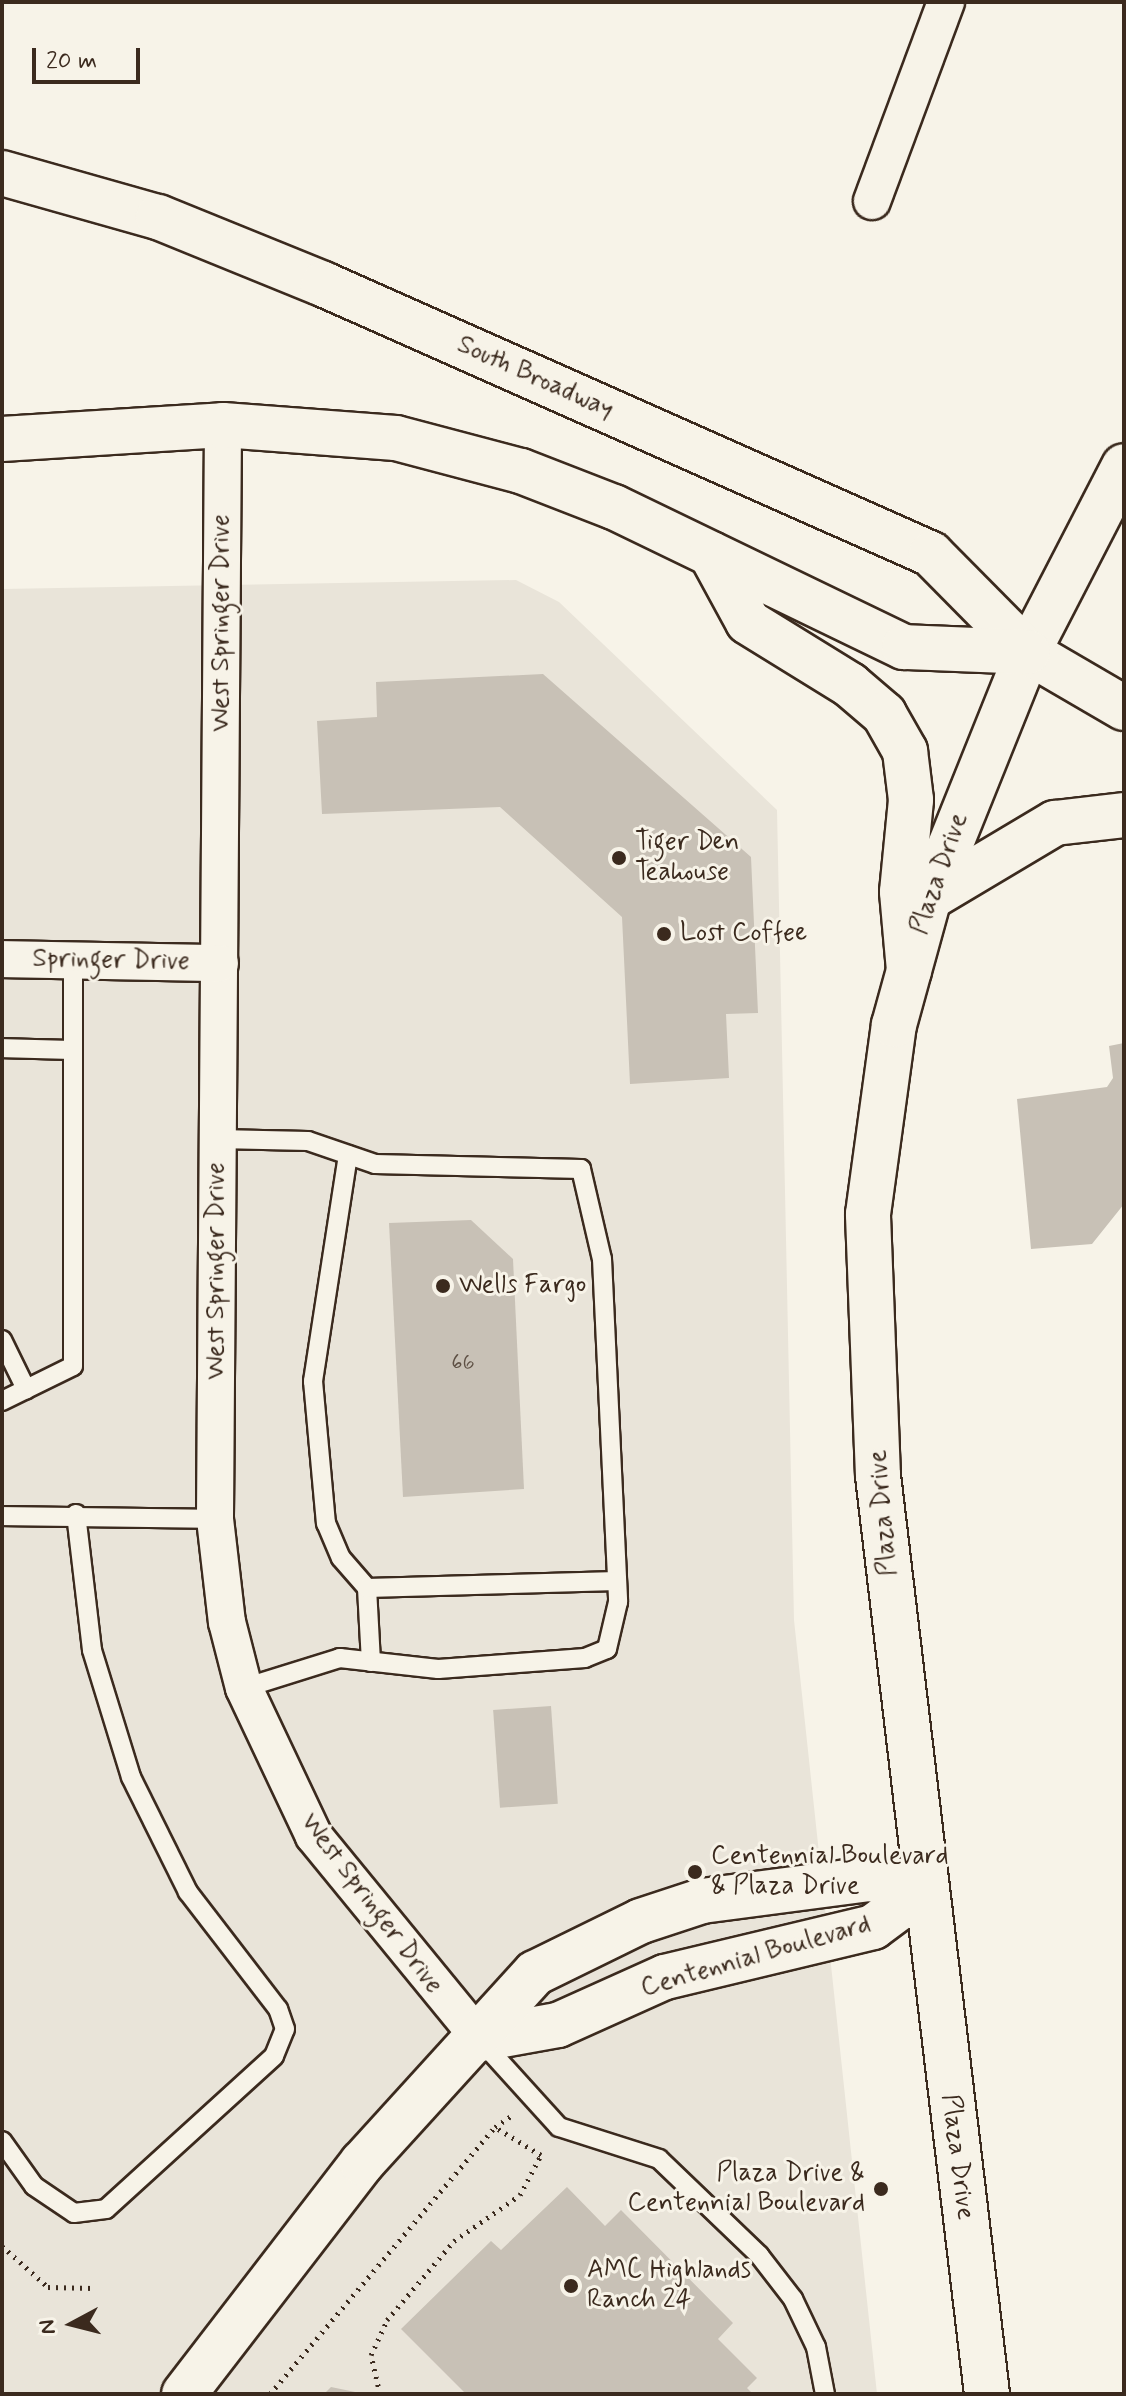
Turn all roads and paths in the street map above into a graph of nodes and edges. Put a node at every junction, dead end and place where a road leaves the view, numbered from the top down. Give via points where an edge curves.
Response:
1 (946, 2) edge
2 (2, 173) edge
3 (872, 201) dead end
4 (223, 425) junction
5 (2, 439) edge
6 (1124, 466) edge
7 (711, 554) junction
8 (1028, 652) junction
9 (1124, 708) edge
10 (1124, 815) edge
11 (929, 898) junction
12 (2, 959) edge
13 (73, 960) junction
14 (220, 963) junction
15 (909, 971) junction
16 (2, 1048) edge
17 (72, 1050) junction
18 (218, 1139) junction
19 (348, 1155) junction
20 (2, 1340) edge
21 (26, 1389) junction
22 (2, 1401) edge
23 (76, 1514) junction
24 (2, 1516) edge
25 (215, 1519) junction
26 (617, 1581) junction
27 (367, 1588) junction
28 (371, 1662) junction
29 (244, 1688) junction
30 (923, 1890) junction
31 (480, 2039) junction
32 (534, 2100) junction
33 (495, 2127) junction
34 (2, 2141) edge
35 (2, 2246) edge
36 (93, 2288) dead end
37 (184, 2394) edge
38 (270, 2394) edge
39 (380, 2394) edge
40 (825, 2394) edge
41 (987, 2394) edge

1 - 3 street
2 - 8 street, South Broadway via 158,217 323,284 931,554
4 - 5 street, South Broadway
4 - 7 street, South Broadway via 340,429 452,451 614,507
4 - 14 street, West Springer Drive
6 - 8 street, Plaza Drive
7 - 8 street, South Broadway via 904,647
7 - 15 street via 748,622 850,685 884,714 905,751 911,800 902,892
8 - 9 street, South Broadway
8 - 11 street, Plaza Drive
10 - 11 street via 1055,823
11 - 15 street, Plaza Drive
12 - 13 street, Springer Drive
13 - 14 street, Springer Drive
13 - 17 lane
14 - 18 street, West Springer Drive
15 - 30 street, Plaza Drive via 876,1125 868,1214 878,1476
16 - 17 lane
17 - 21 lane via 73,1366
18 - 19 lane via 308,1141
18 - 25 street, West Springer Drive
19 - 26 lane via 375,1164 581,1169 602,1259
19 - 27 lane via 313,1381 326,1523 341,1558
20 - 21 lane
21 - 22 lane
23 - 24 lane
23 - 25 lane
23 - 34 lane via 92,1650 131,1777 188,1892 278,2009 285,2029 274,2056 106,2209 74,2213 34,2186
25 - 29 street, West Springer Drive via 227,1622
26 - 27 lane
26 - 28 lane via 607,1649 585,1658 438,1669
27 - 28 lane
28 - 29 lane via 340,1658
29 - 31 street, West Springer Drive via 314,1836
30 - 31 street, Centennial Boulevard via 873,1927 680,1973 558,2025
30 - 31 street, Centennial Boulevard via 870,1879 805,1883 653,1917 535,1973
30 - 41 street, Plaza Drive
31 - 32 lane
31 - 37 street, Centennial Boulevard via 362,2163
32 - 33 path
32 - 40 lane via 559,2127 659,2159 759,2255 793,2299 816,2347
33 - 38 path
33 - 39 path via 541,2155 520,2195 454,2241 387,2320 371,2355
35 - 36 path via 48,2287

